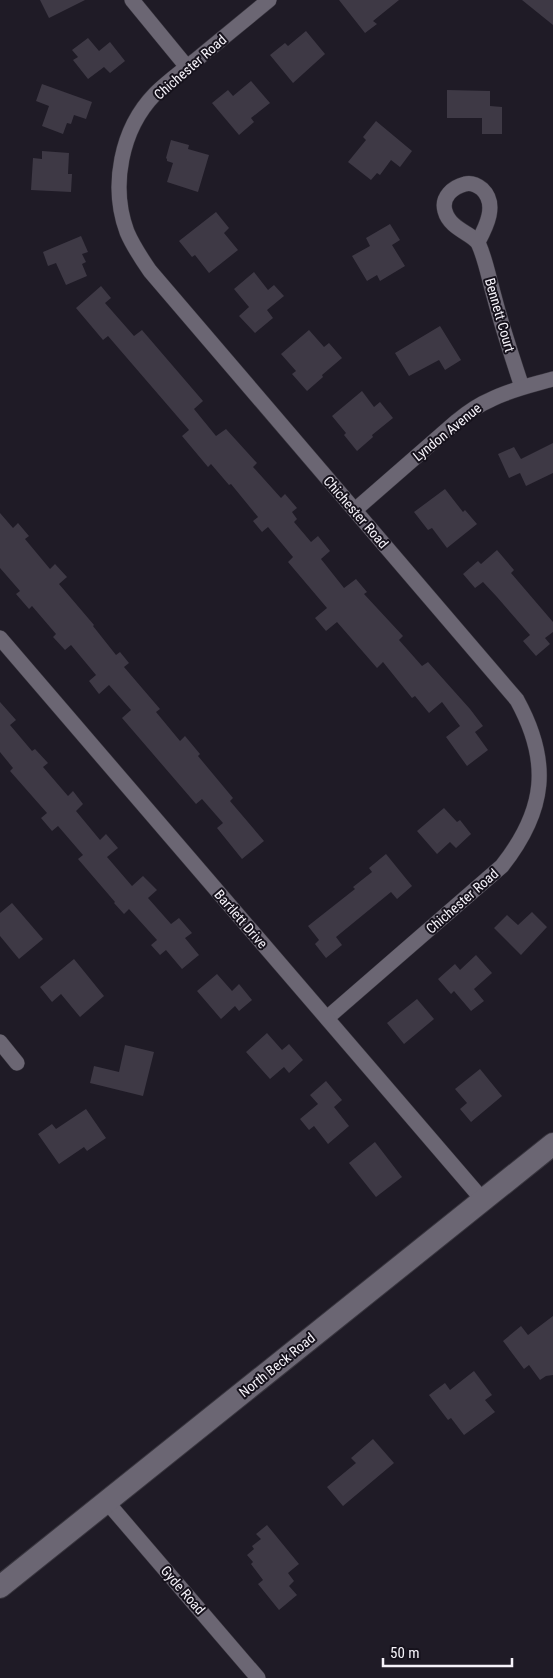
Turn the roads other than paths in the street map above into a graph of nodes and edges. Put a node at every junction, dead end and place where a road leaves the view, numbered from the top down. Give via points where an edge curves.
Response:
1 (132, 0) edge
2 (269, 0) edge
3 (187, 66) junction
4 (478, 242) dead end
5 (553, 379) edge
6 (522, 388) junction
7 (355, 510) junction
8 (0, 638) edge
9 (546, 781) edge
10 (327, 1018) junction
11 (0, 1042) edge
12 (17, 1063) dead end
13 (553, 1144) edge
14 (482, 1200) junction
15 (107, 1502) junction
16 (0, 1587) edge
17 (258, 1678) edge

1 - 3 street
2 - 3 street, Chichester Road
3 - 7 street, Chichester Road via 154,94 127,138 119,184 121,211 127,231 135,250 150,271
4 - 6 street, Bennett Court
5 - 6 street, Lyndon Avenue
6 - 7 street, Lyndon Avenue via 490,399 472,410
7 - 9 street, Chichester Road via 517,700 534,737
8 - 10 street, Bartlett Drive
9 - 10 street, Chichester Road via 530,823 502,866
10 - 14 street, Bartlett Drive
11 - 12 street
13 - 14 main road, North Beck Road
14 - 15 main road, North Beck Road
15 - 16 main road, North Beck Road
15 - 17 street, Gyde Road

